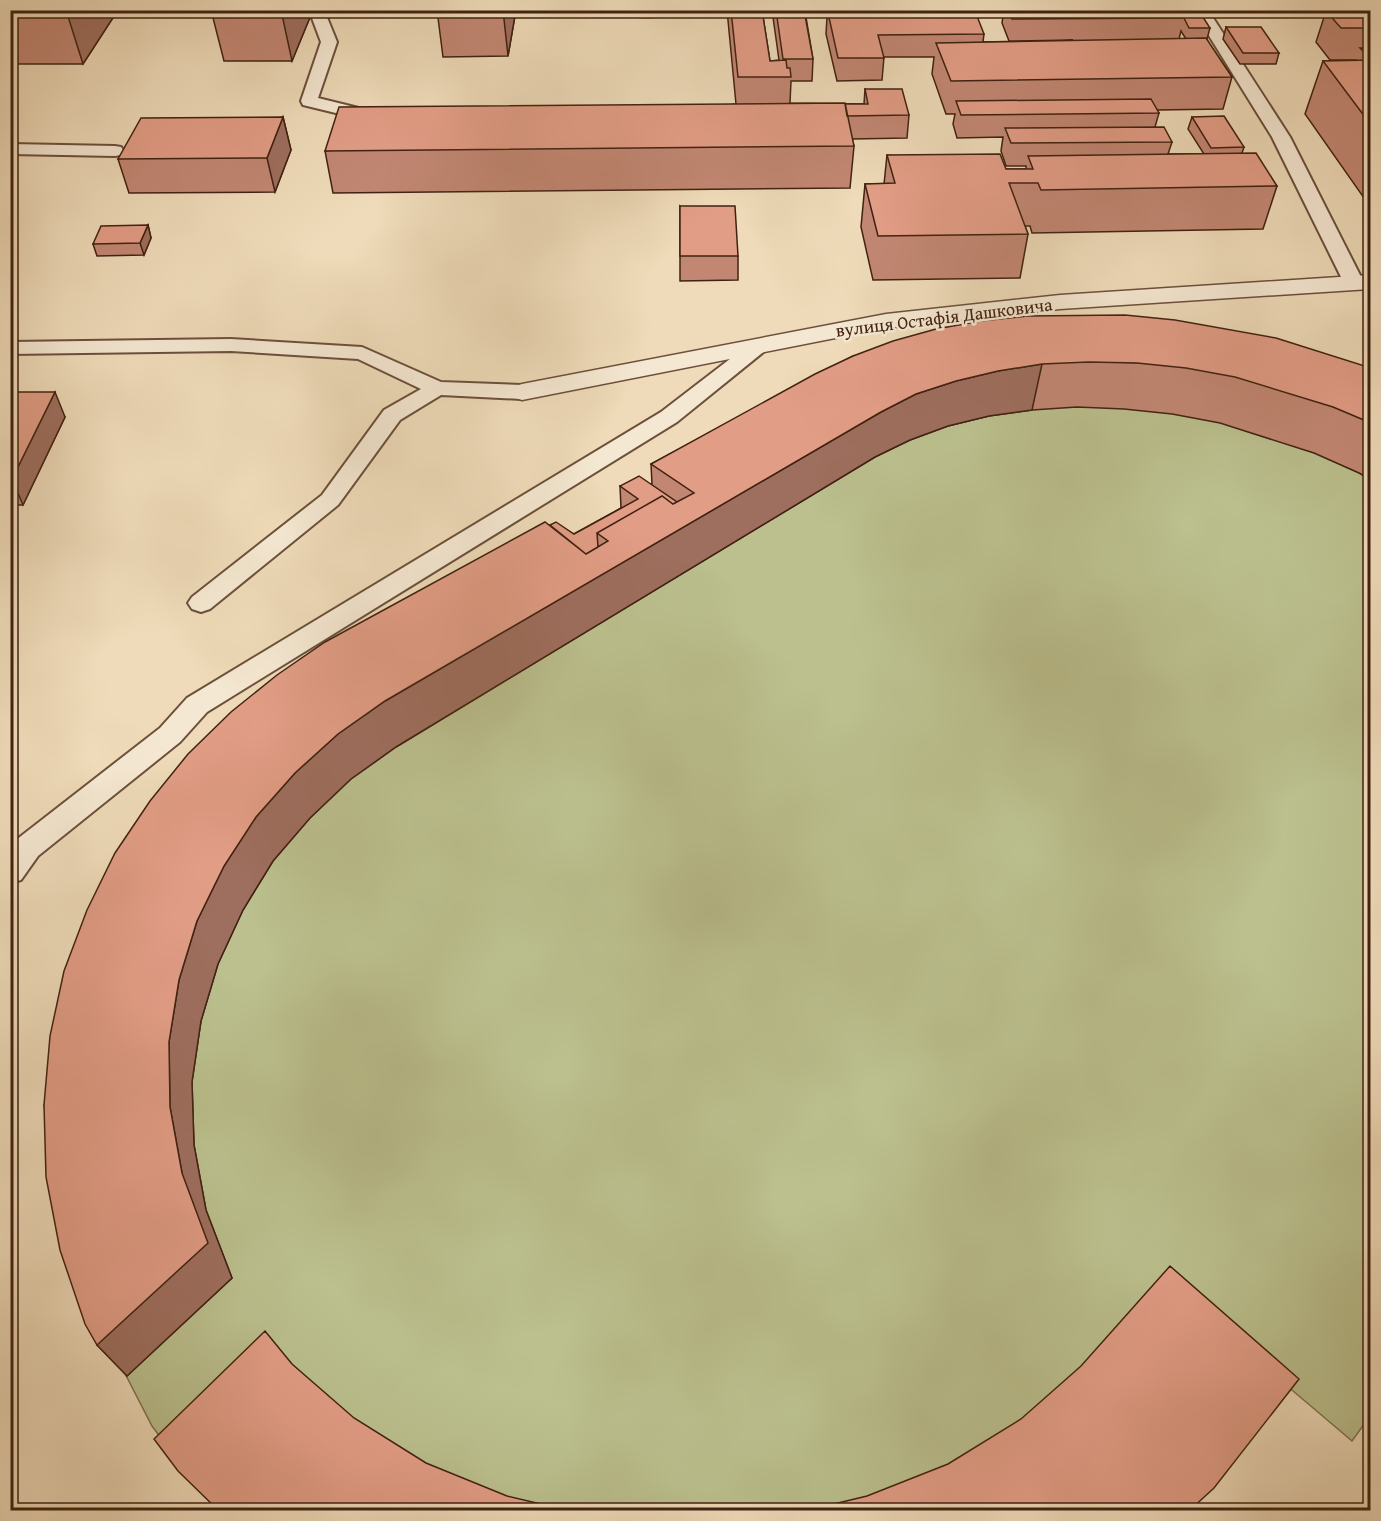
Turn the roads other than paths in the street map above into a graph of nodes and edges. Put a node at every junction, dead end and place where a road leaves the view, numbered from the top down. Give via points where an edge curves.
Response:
1 (316, 10) edge
2 (620, 10) edge
3 (1200, 10) edge
4 (664, 12) edge
5 (391, 119) edge
6 (10, 149) edge
7 (115, 151) dead end
8 (1362, 283) edge
9 (759, 346) junction
10 (10, 348) edge
11 (437, 388) junction
12 (522, 392) joint
13 (201, 603) dead end
14 (10, 871) edge

1 - 5 lane via 329,42 309,100
2 - 4 lane
3 - 8 lane via 1281,137
6 - 7 lane
8 - 9 street, вулиця Остафія Дашковича via 1048,303 886,321
9 - 12 street, вулиця Остафія Дашковича
9 - 14 lane via 669,417 197,705 170,735 27,848
10 - 11 lane via 231,345 362,354
11 - 12 lane
11 - 13 lane via 392,415 330,500

